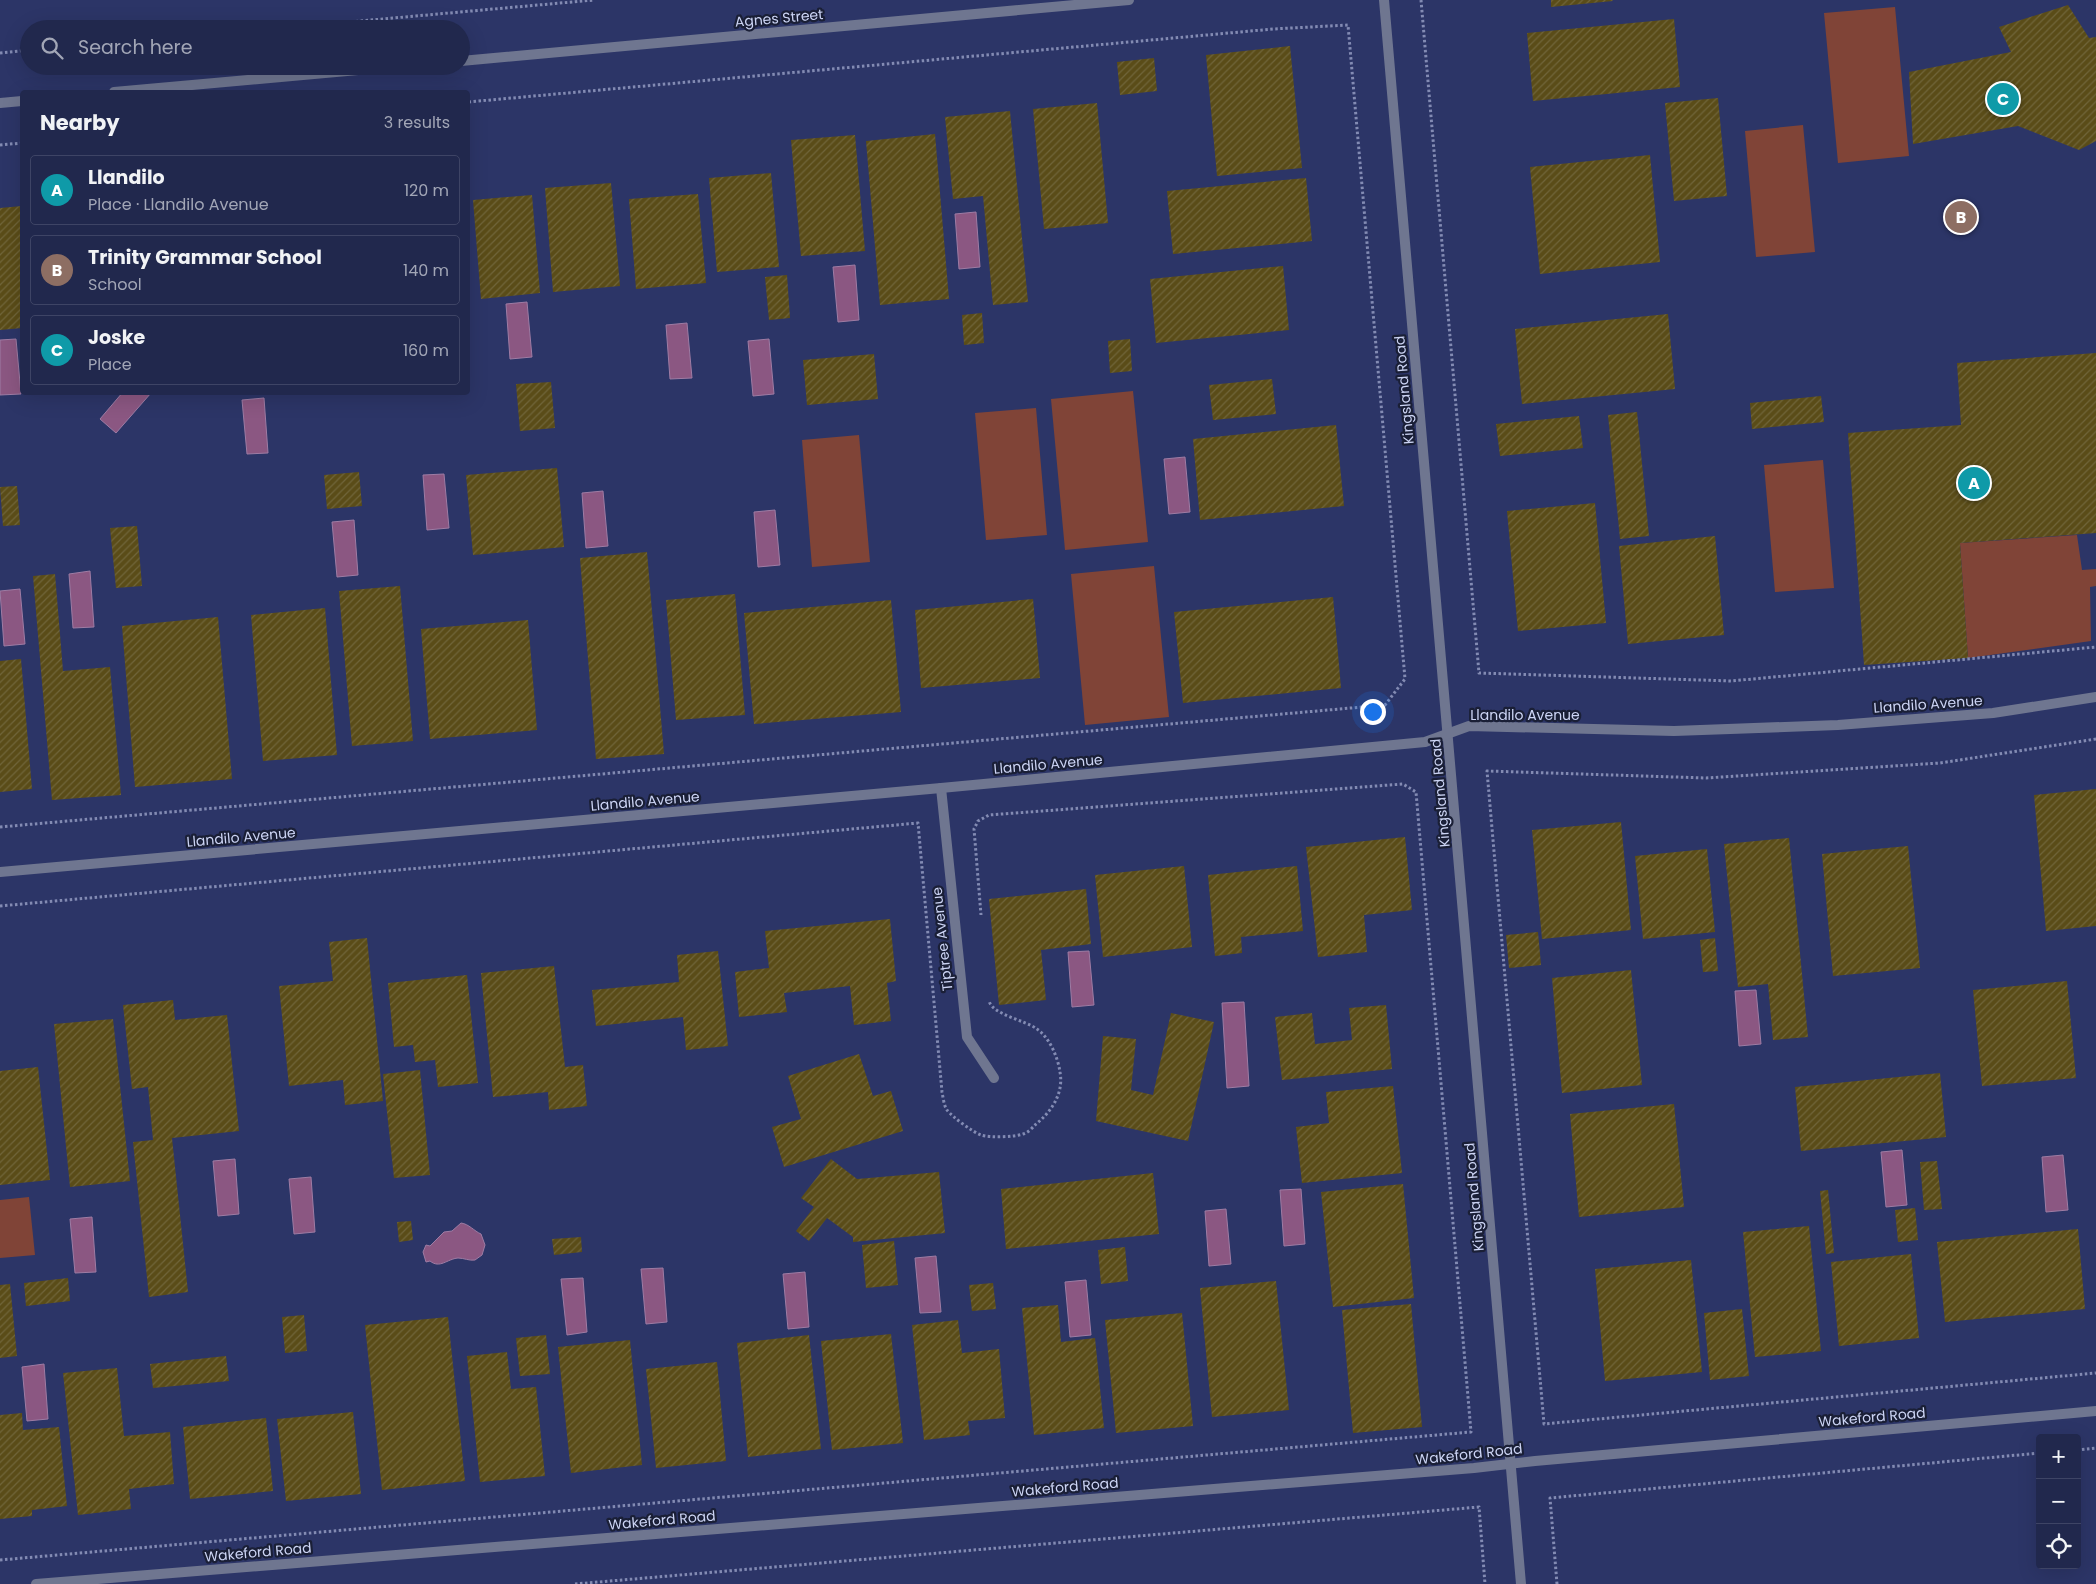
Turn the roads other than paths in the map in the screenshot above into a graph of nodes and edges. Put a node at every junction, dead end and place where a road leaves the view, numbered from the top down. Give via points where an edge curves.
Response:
1 (1129, 0) edge
2 (1384, 0) edge
3 (470, 60) edge
4 (302, 75) edge
5 (136, 90) edge
6 (20, 101) edge
7 (0, 103) edge
8 (2096, 696) edge
9 (1448, 733) junction
10 (940, 788) junction
11 (0, 872) edge
12 (994, 1078) dead end
13 (2096, 1411) edge
14 (1511, 1464) junction
15 (36, 1584) edge
16 (1521, 1584) edge

1 - 3 street, Agnes Street
2 - 9 street, Kingsland Road
4 - 5 street
6 - 7 street
8 - 9 street, Llandilo Avenue via 1993,713 1838,725 1674,731 1469,726
9 - 10 street, Llandilo Avenue via 1425,742
9 - 14 street, Kingsland Road
10 - 11 street, Llandilo Avenue
10 - 12 street, Tiptree Avenue via 967,1037
13 - 14 street, Wakeford Road
14 - 15 street, Wakeford Road
14 - 16 street, Kingsland Road

